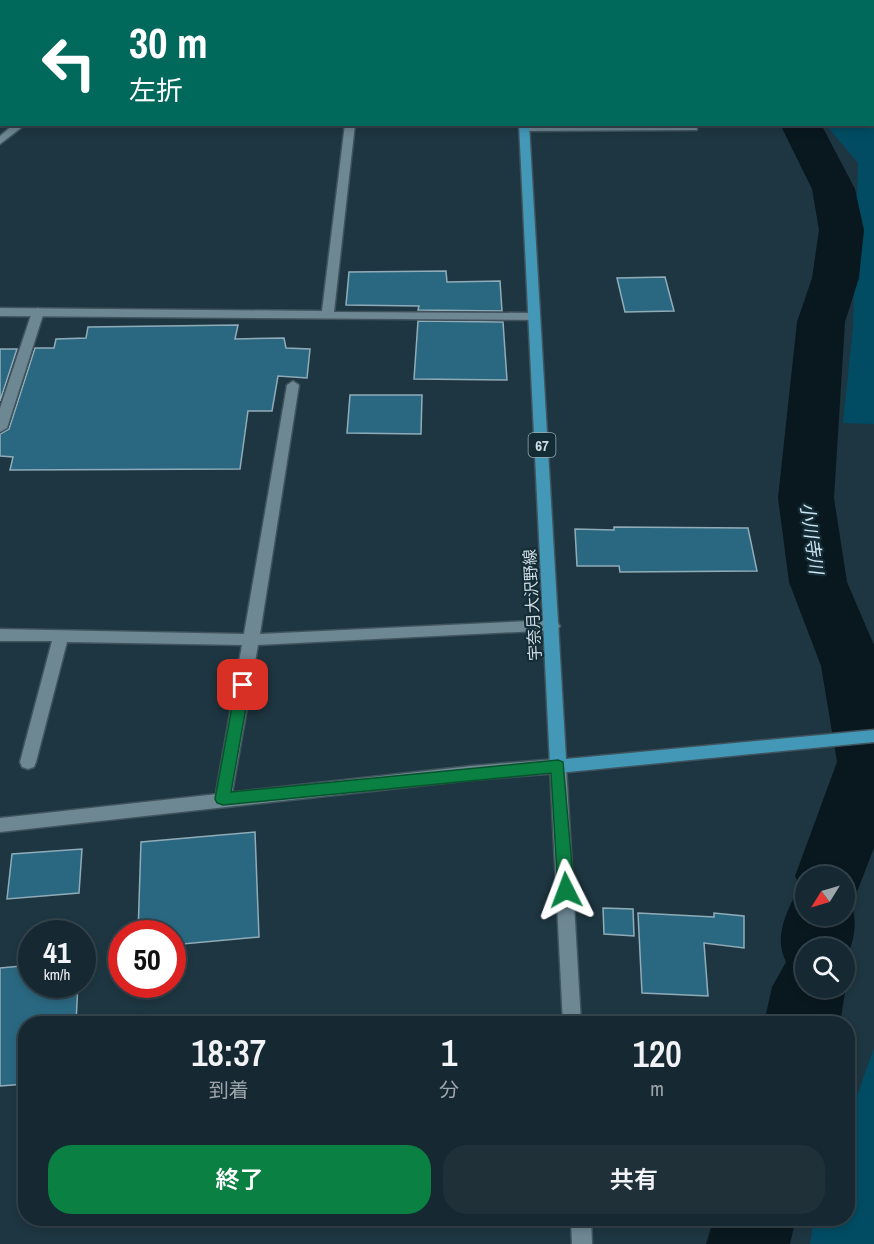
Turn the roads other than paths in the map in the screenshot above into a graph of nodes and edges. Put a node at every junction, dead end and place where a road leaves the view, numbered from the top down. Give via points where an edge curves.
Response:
1 (19, 126) edge
2 (350, 126) edge
3 (524, 126) edge
4 (693, 128) dead end
5 (0, 141) edge
6 (0, 312) edge
7 (38, 312) junction
8 (328, 315) junction
9 (534, 317) junction
10 (293, 385) dead end
11 (0, 429) edge
12 (552, 626) junction
13 (0, 635) edge
14 (61, 636) junction
15 (251, 640) junction
16 (874, 736) edge
17 (28, 762) dead end
18 (558, 766) junction
19 (223, 799) junction
20 (0, 825) edge
21 (572, 1016) edge
22 (581, 1226) edge
23 (582, 1244) edge

1 - 5 street
2 - 8 street
3 - 4 street
3 - 9 main road, 宇奈月大沢野線 / 67
6 - 7 street
7 - 8 street
7 - 11 street
8 - 9 street
9 - 12 main road, 宇奈月大沢野線 / 67
10 - 15 street
12 - 15 street
12 - 18 main road, 宇奈月大沢野線 / 67
13 - 14 street
14 - 15 street
14 - 17 street
15 - 19 street
16 - 18 main road
18 - 19 street
18 - 21 street
19 - 20 street
22 - 23 street

